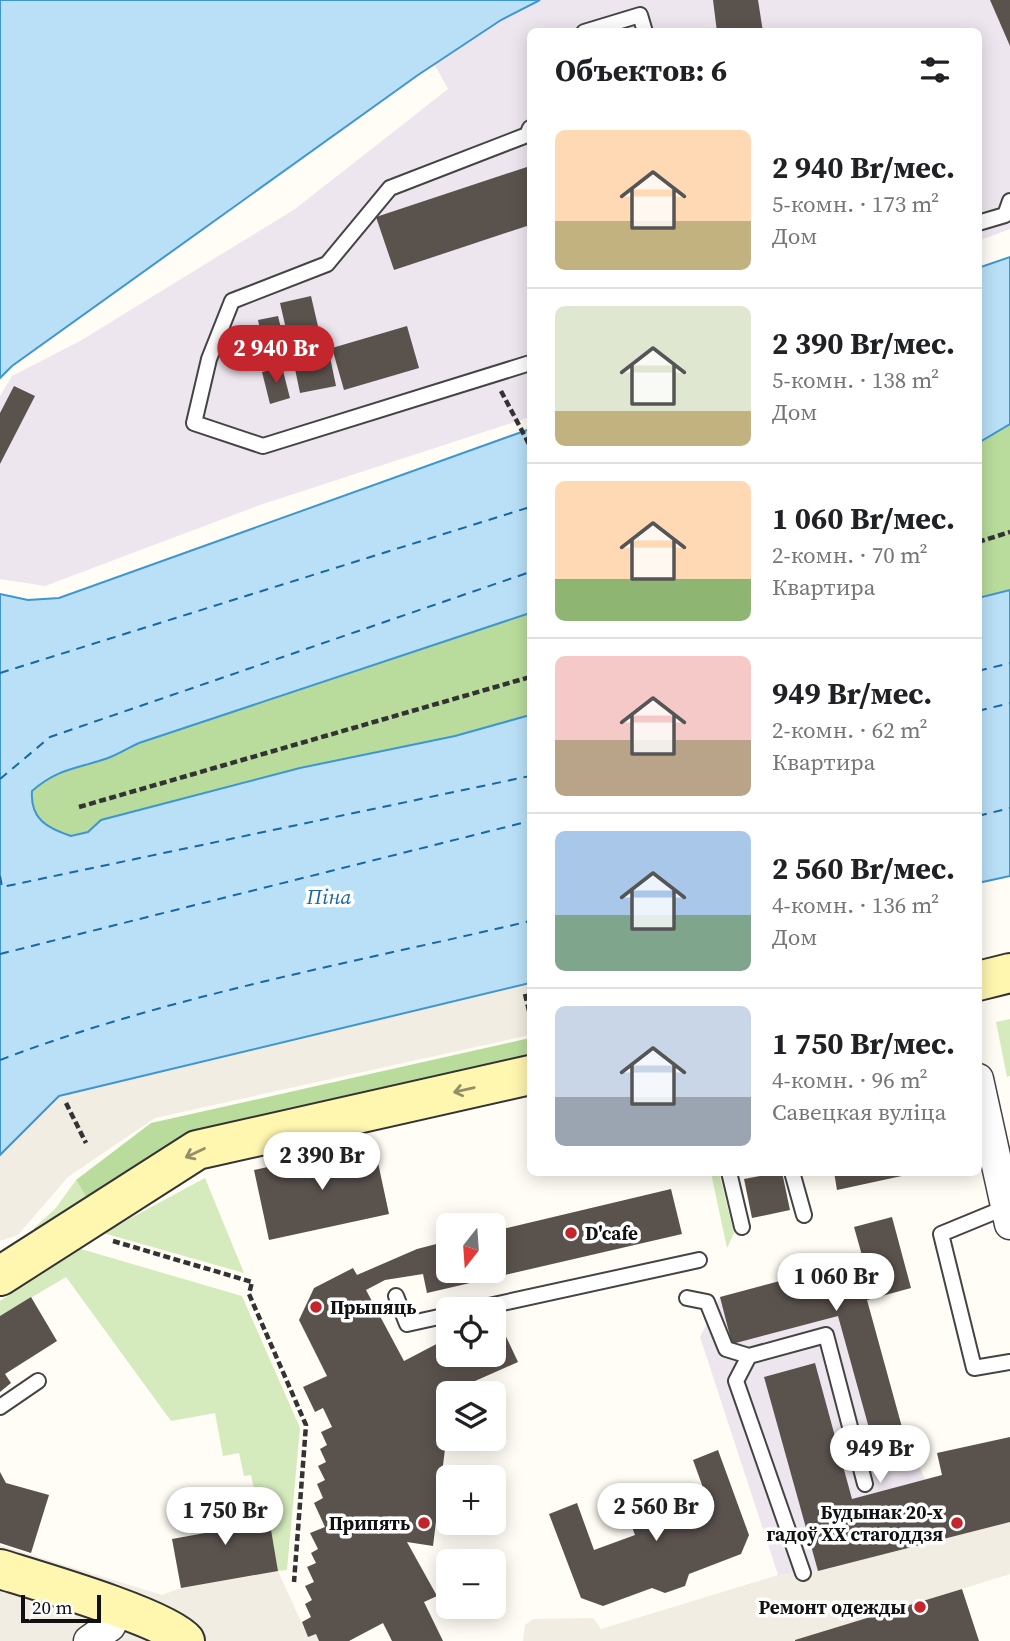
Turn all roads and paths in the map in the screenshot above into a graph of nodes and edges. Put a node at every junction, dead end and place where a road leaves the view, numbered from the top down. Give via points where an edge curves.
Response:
1 (597, 28) edge
2 (644, 28) edge
3 (527, 135) edge
4 (1010, 201) edge
5 (982, 222) edge
6 (527, 364) edge
7 (492, 374) junction
8 (527, 440) edge
9 (1010, 532) edge
10 (982, 541) edge
11 (527, 678) edge
12 (79, 807) dead end
13 (1010, 973) edge
14 (982, 980) edge
15 (526, 994) dead end
16 (527, 999) edge
17 (527, 1076) edge
18 (982, 1096) edge
19 (66, 1103) dead end
20 (86, 1143) dead end
21 (730, 1176) edge
22 (793, 1176) edge
23 (1009, 1212) edge
24 (803, 1215) dead end
25 (742, 1227) dead end
26 (102, 1237) dead end
27 (699, 1260) dead end
28 (0, 1276) edge
29 (396, 1296) dead end
30 (687, 1298) dead end
31 (506, 1302) edge
32 (436, 1318) edge
33 (749, 1356) junction
34 (1010, 1362) edge
35 (38, 1381) dead end
36 (0, 1407) edge
37 (865, 1484) dead end
38 (638, 1486) dead end
39 (647, 1516) dead end
40 (0, 1569) edge
41 (803, 1573) dead end
42 (294, 1582) dead end
43 (118, 1608) junction
44 (89, 1641) edge
45 (185, 1641) edge

1 - 2 lane via 640,15
3 - 7 lane via 390,188 327,264 233,301 209,359 194,423 263,446
4 - 5 lane via 1005,215
6 - 7 lane
7 - 8 path
9 - 10 path
11 - 12 path
13 - 14 street
15 - 16 path
17 -> 28 street via 198,1150
18 - 23 street
19 - 20 path
21 - 25 lane
22 - 24 lane
23 - 34 lane via 941,1234 974,1368
26 - 42 path via 251,1282 249,1294 306,1425
27 - 31 lane
29 - 32 lane via 407,1324
30 - 33 lane via 707,1302 726,1349
33 - 37 lane via 826,1335
33 - 41 lane via 736,1381
35 - 36 lane
38 - 39 path
40 - 43 street
43 - 44 street via 110,1626
43 - 45 street via 178,1632

